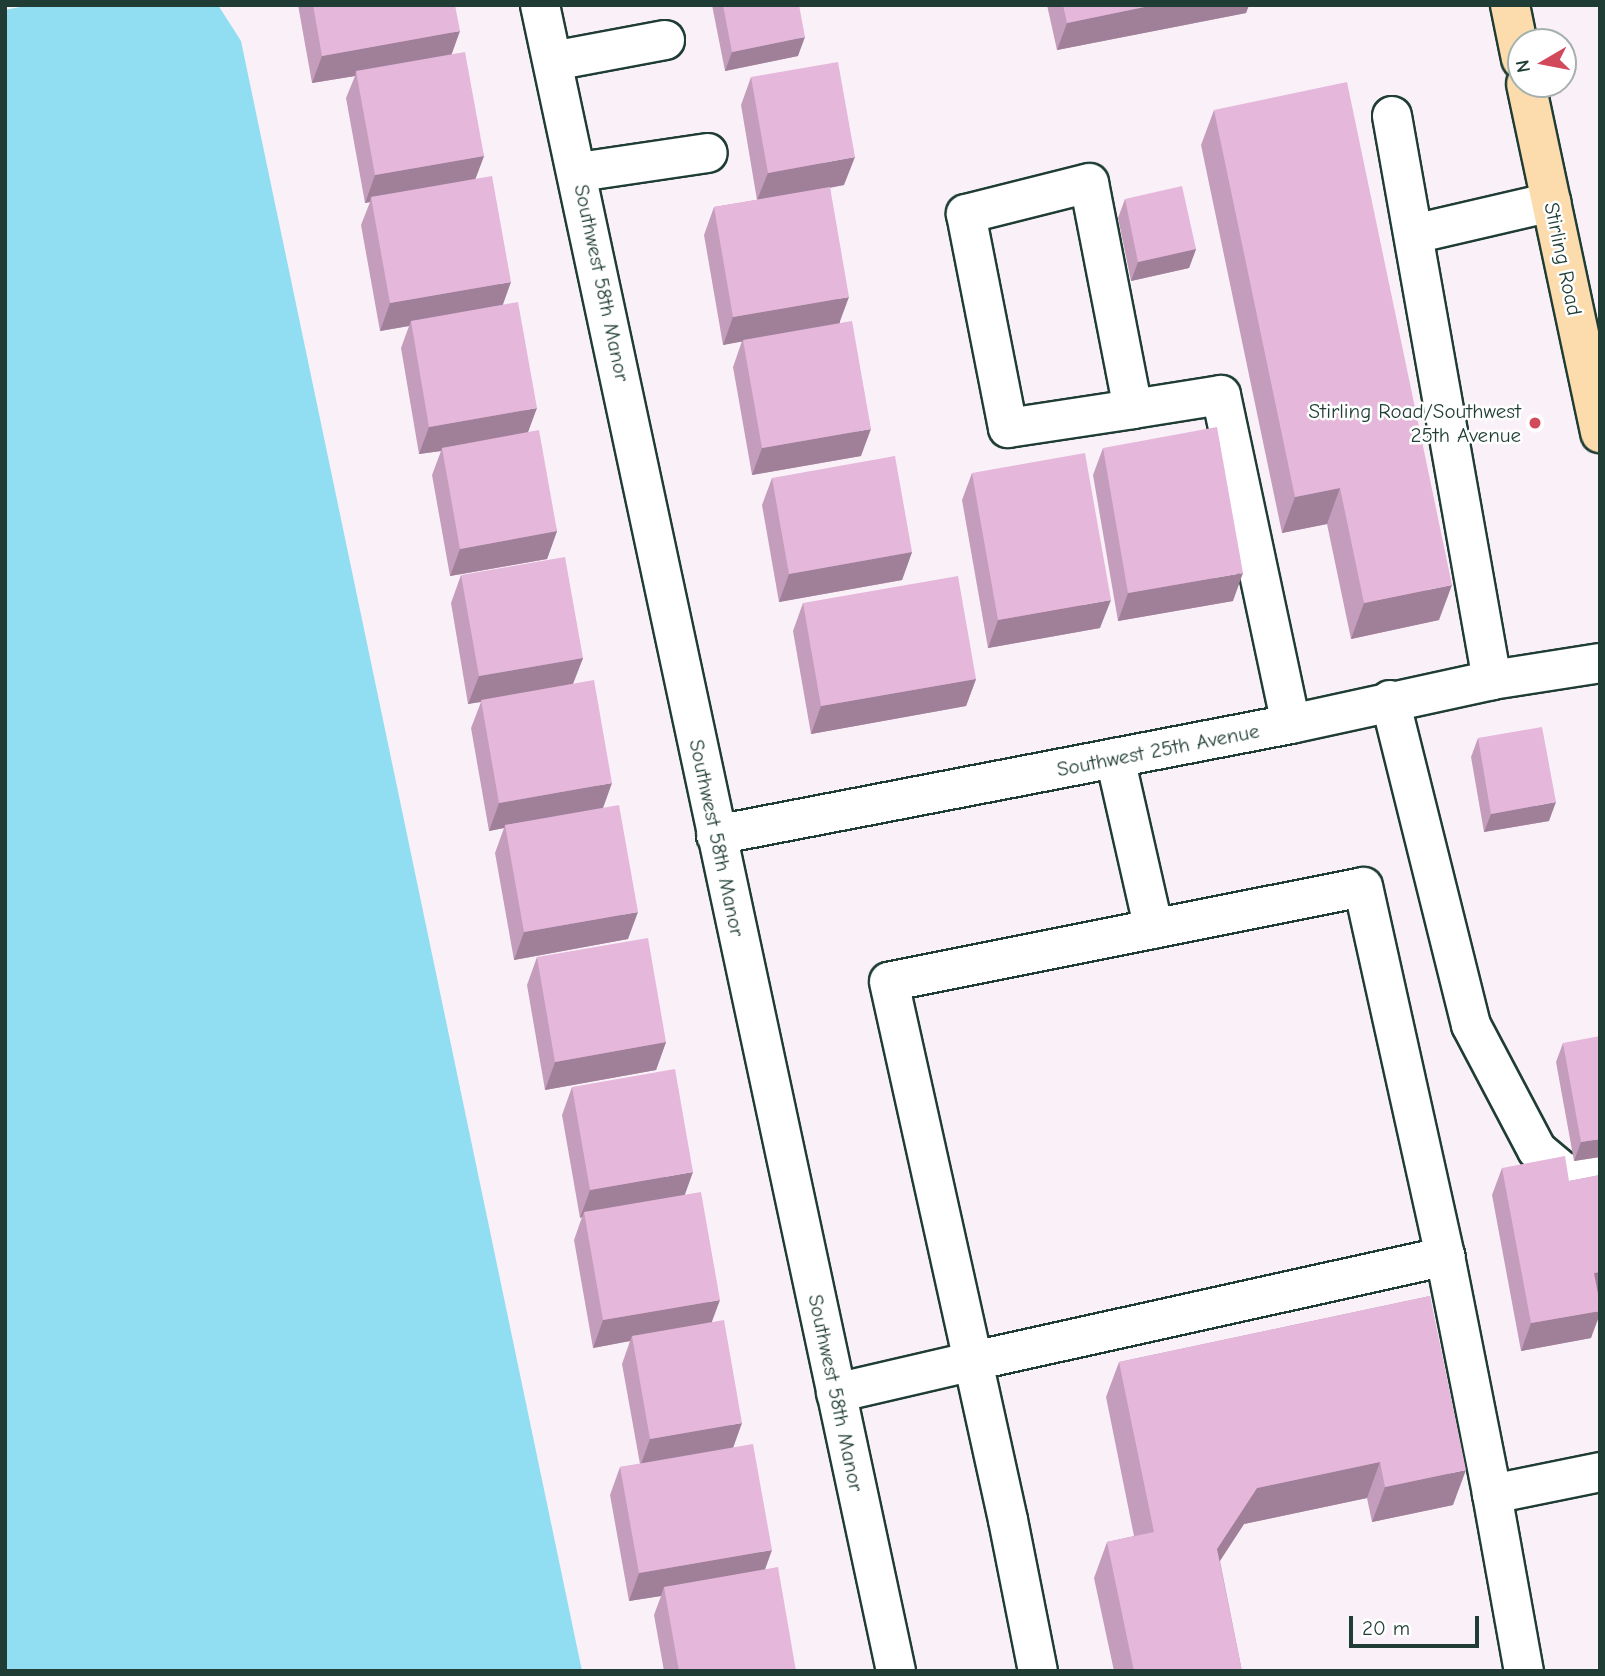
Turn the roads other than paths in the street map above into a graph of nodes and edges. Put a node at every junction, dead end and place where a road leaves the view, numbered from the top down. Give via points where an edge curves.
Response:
1 (540, 5) edge
2 (1510, 5) edge
3 (1515, 28) edge
4 (665, 40) dead end
5 (553, 61) junction
6 (1529, 98) edge
7 (1392, 116) dead end
8 (708, 153) dead end
9 (579, 172) junction
10 (1551, 202) junction
11 (1414, 234) junction
12 (1133, 409) junction
13 (1600, 433) edge
14 (1600, 663) edge
15 (1492, 680) junction
16 (1390, 699) junction
17 (1291, 724) junction
18 (1115, 758) junction
19 (716, 835) junction
20 (1154, 929) junction
21 (1600, 1168) edge
22 (1445, 1256) junction
23 (973, 1361) junction
24 (836, 1393) junction
25 (1600, 1472) edge
26 (1492, 1494) junction
27 (896, 1671) edge
28 (1038, 1671) edge
29 (1524, 1671) edge

1 - 5 street, Southwest 58th Manor
2 - 3 main road
4 - 5 street
5 - 9 street, Southwest 58th Manor
6 - 10 main road, Stirling Road
7 - 11 street
8 - 9 street
9 - 19 street, Southwest 58th Manor
10 - 11 street
10 - 13 main road, Stirling Road
11 - 15 street
12 - 12 street via 1007,428 966,214 1089,183
12 - 17 street via 1221,396
14 - 15 street, Southwest 25th Avenue
15 - 16 street, Southwest 25th Avenue
16 - 17 street, Southwest 25th Avenue
16 - 21 street via 1471,1025 1537,1150 1567,1175
17 - 18 street, Southwest 25th Avenue
18 - 19 street, Southwest 25th Avenue
18 - 20 street
19 - 24 street, Southwest 58th Manor
20 - 22 street via 1363,887
20 - 23 street via 889,982
22 - 23 street
22 - 26 street
23 - 24 street
23 - 28 street
24 - 27 street, Southwest 58th Manor
25 - 26 street
26 - 29 street

